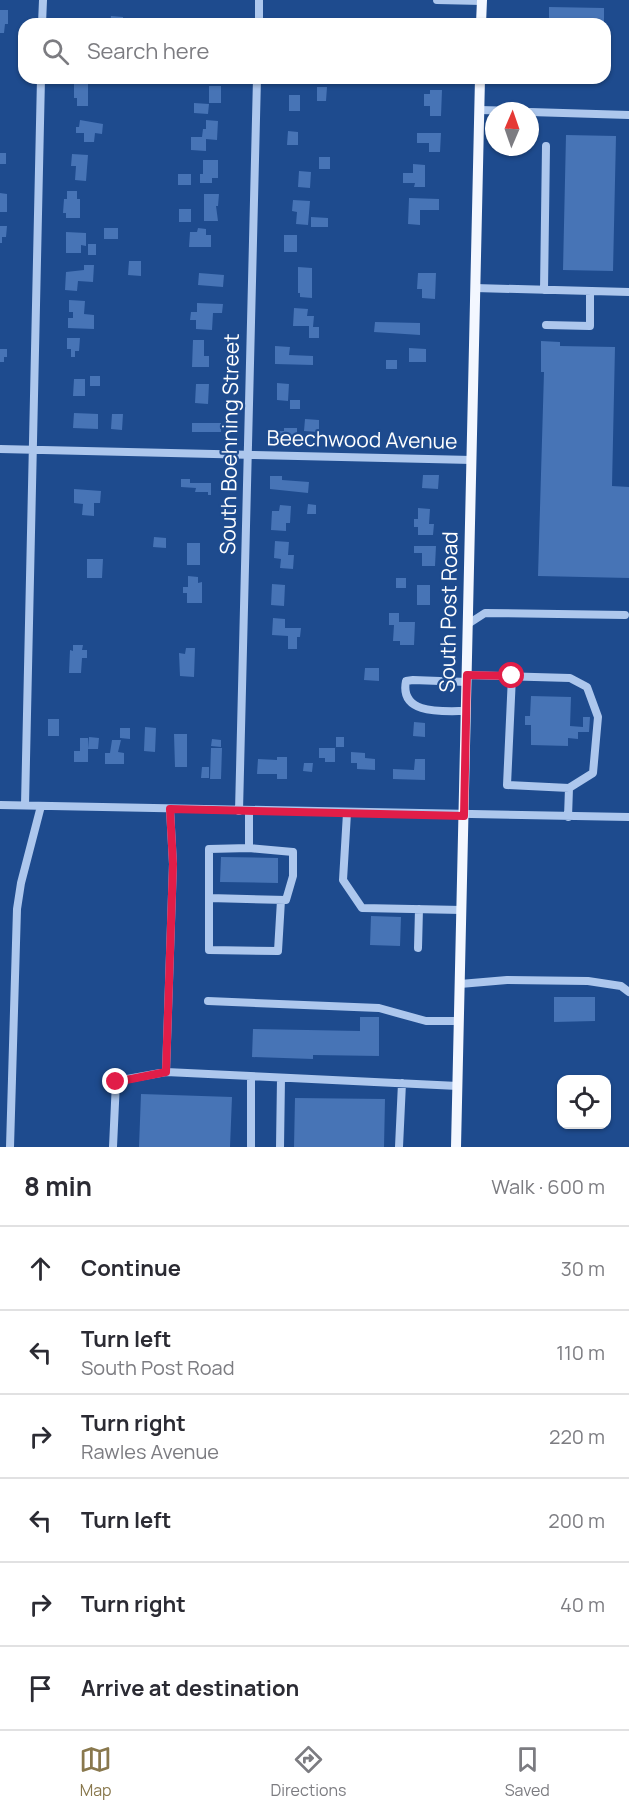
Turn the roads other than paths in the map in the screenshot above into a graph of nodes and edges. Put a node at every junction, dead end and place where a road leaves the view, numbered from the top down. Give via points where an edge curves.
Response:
1 (43, 0) edge
2 (259, 0) edge
3 (437, 0) edge
4 (482, 1) edge
5 (42, 18) edge
6 (259, 18) edge
7 (481, 18) edge
8 (41, 84) edge
9 (257, 84) edge
10 (480, 84) edge
11 (479, 110) junction
12 (485, 110) edge
13 (539, 112) edge
14 (629, 115) edge
15 (546, 146) dead end
16 (475, 288) junction
17 (544, 290) junction
18 (590, 291) junction
19 (629, 292) edge
20 (546, 325) dead end
21 (0, 449) edge
22 (32, 450) junction
23 (248, 455) junction
24 (472, 460) junction
25 (625, 615) dead end
26 (468, 624) junction
27 (512, 676) junction
28 (467, 679) junction
29 (466, 711) junction
30 (569, 788) junction
31 (0, 805) edge
32 (25, 806) junction
33 (41, 806) junction
34 (170, 809) junction
35 (239, 811) junction
36 (249, 811) junction
37 (347, 813) junction
38 (464, 816) junction
39 (568, 817) junction
40 (629, 818) edge
41 (249, 848) junction
42 (209, 898) junction
43 (280, 900) junction
44 (419, 909) junction
45 (462, 910) junction
46 (418, 948) dead end
47 (460, 984) junction
48 (629, 992) edge
49 (208, 1001) dead end
50 (459, 1021) junction
51 (166, 1072) junction
52 (251, 1077) junction
53 (281, 1078) junction
54 (402, 1083) junction
55 (458, 1086) junction
56 (10, 1147) edge
57 (113, 1147) edge
58 (251, 1147) edge
59 (280, 1147) edge
60 (399, 1147) edge
61 (456, 1147) edge

1 - 5 street
2 - 6 street
3 - 4 street
4 - 7 main road
8 - 22 street
9 - 23 street, South Boehning Street
10 - 11 main road, South Post Road
11 - 12 street
11 - 16 main road, South Post Road
13 - 14 street
15 - 17 street
16 - 17 street
16 - 24 main road, South Post Road
17 - 18 street
18 - 19 street
18 - 20 street via 590,326
21 - 22 street, Beechwood Avenue
22 - 23 street, Beechwood Avenue
22 - 32 street
23 - 24 street, Beechwood Avenue
23 - 35 street, South Boehning Street
24 - 26 main road, South Post Road
25 - 26 street via 485,614
26 - 28 main road, South Post Road
27 - 28 street
27 - 30 street via 507,785
27 - 30 street via 570,678 587,687 598,717 593,773
28 - 29 main road, South Post Road
28 - 29 street via 413,680 406,681 405,687 412,703 423,710
29 - 38 main road, South Post Road
30 - 39 street
31 - 32 street
32 - 33 street
33 - 34 street
33 - 56 street via 17,909
34 - 35 street
34 - 51 street via 173,864
35 - 36 street
36 - 37 street
36 - 41 street
37 - 38 street
37 - 44 street via 343,880 362,908
38 - 39 street
38 - 45 main road, South Post Road
39 - 40 street
41 - 42 street via 209,849
41 - 43 street via 293,852 293,876 286,900
42 - 43 street
42 - 43 street via 209,950 278,951
44 - 45 street
44 - 46 street
45 - 47 main road, South Post Road
47 - 48 street via 588,981 621,986
47 - 50 main road, South Post Road
49 - 50 street via 379,1008 426,1021
50 - 55 main road, South Post Road
51 - 52 street
51 - 57 street via 116,1082
52 - 53 street
52 - 58 street
53 - 54 street
53 - 59 street
54 - 55 street
54 - 60 street
55 - 61 main road, South Post Road

